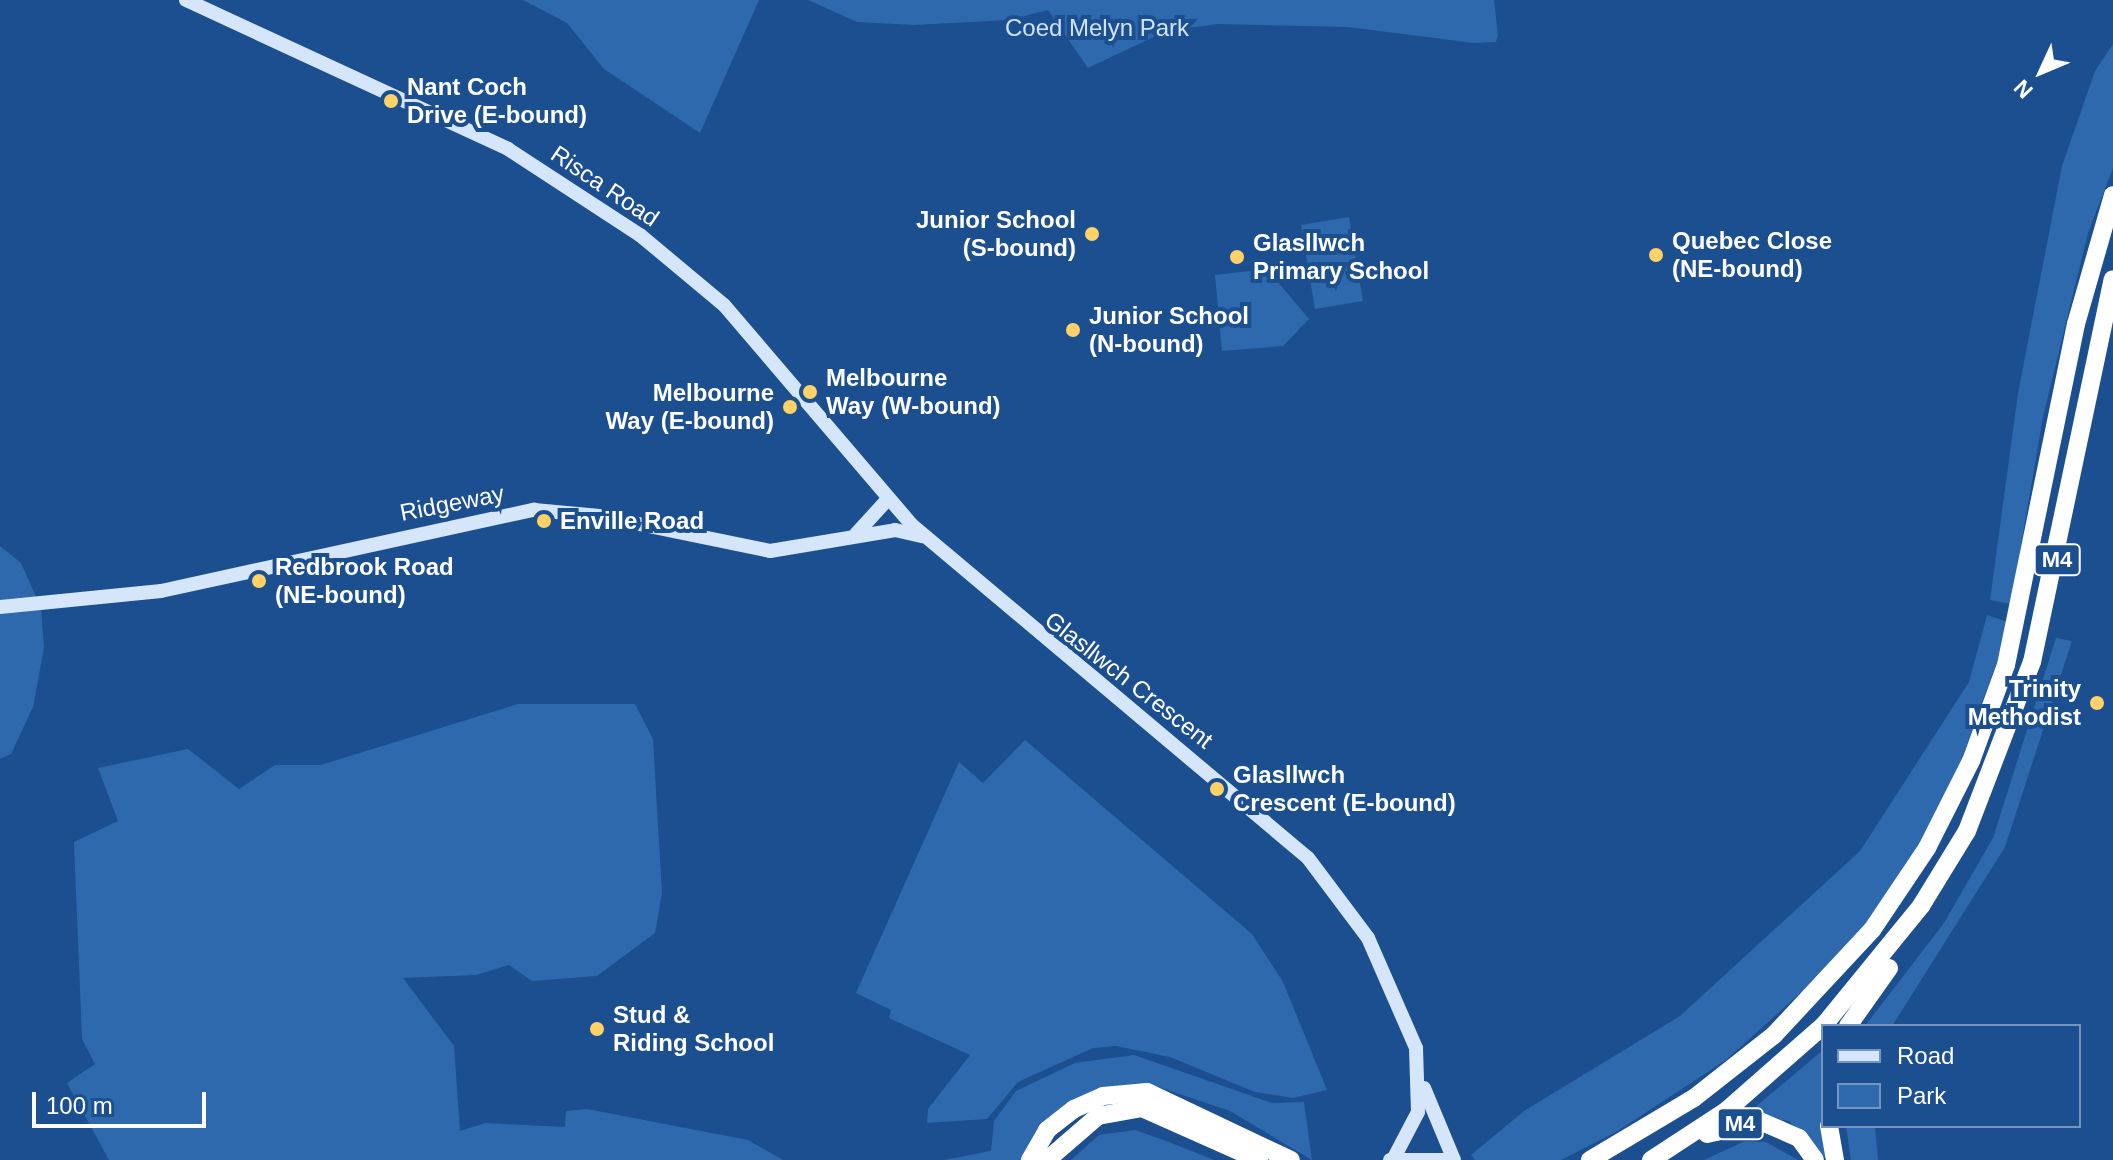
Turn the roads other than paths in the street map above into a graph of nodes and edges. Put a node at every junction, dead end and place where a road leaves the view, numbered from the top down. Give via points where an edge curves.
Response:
1 (186, 0) edge
2 (2113, 195) edge
3 (2113, 279) edge
4 (887, 500) junction
5 (912, 525) joint
6 (856, 534) junction
7 (926, 536) junction
8 (0, 607) edge
9 (1967, 831) junction
10 (1822, 1024) edge
11 (1849, 1024) edge
12 (1821, 1025) edge
13 (1422, 1083) junction
14 (1829, 1128) edge
15 (1681, 1143) junction
16 (1392, 1159) edge
17 (1030, 1160) edge
18 (1047, 1160) edge
19 (1259, 1160) edge
20 (1291, 1160) edge
21 (1444, 1160) edge
22 (1454, 1160) edge
23 (1590, 1160) edge
24 (1651, 1160) edge
25 (1815, 1160) edge
26 (1835, 1160) edge

1 - 4 main road, Risca Road via 508,149 640,235 724,305
2 - 23 highway, M4 via 2076,324 2006,665 1971,761 1927,848 1872,930 1774,1035 1694,1098
3 - 9 highway, M4 via 2032,662
4 - 5 main road, Risca Road
4 - 6 main road
5 - 7 main road, Glasllwch Crescent
6 - 7 main road, Ridgeway
6 - 8 main road, Ridgeway via 770,551 600,516 534,510 161,591 58,606
7 - 13 main road, Glasllwch Crescent via 1316,866 1382,966 1416,1048
9 - 10 highway, M4 via 1921,906
9 - 11 highway via 1935,904
12 - 15 highway, M4 via 1773,1071
13 - 16 main road, Glasllwch Crescent via 1412,1129
13 - 22 main road, Glasllwch Crescent
14 - 26 highway
15 - 24 highway, M4
15 - 25 highway, M4 via 1762,1122 1799,1138
16 - 21 main road
17 - 20 highway via 1047,1130 1074,1109 1103,1096 1147,1092
18 - 19 highway via 1098,1116 1142,1108

